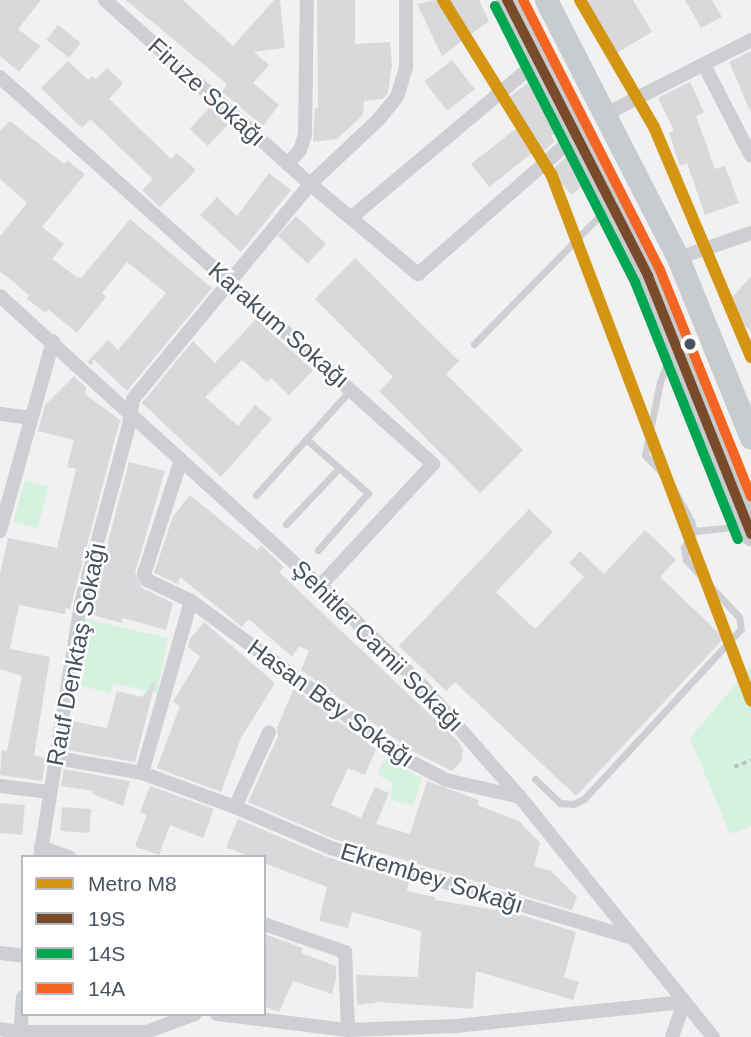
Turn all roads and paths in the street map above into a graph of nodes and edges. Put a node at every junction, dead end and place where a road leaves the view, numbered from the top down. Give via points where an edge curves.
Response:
1 (105, 0) edge
2 (307, 0) edge
3 (406, 0) edge
4 (507, 0) edge
5 (546, 0) edge
6 (751, 40) edge
7 (539, 60) junction
8 (704, 65) junction
9 (0, 77) edge
10 (606, 114) junction
11 (578, 134) junction
12 (751, 156) edge
13 (288, 164) junction
14 (310, 184) junction
15 (612, 203) junction
16 (352, 217) junction
17 (751, 233) edge
18 (678, 258) junction
19 (228, 282) junction
20 (0, 296) edge
21 (53, 341) junction
22 (675, 341) junction
23 (474, 344) dead end
24 (352, 389) junction
25 (743, 393) edge
26 (129, 412) junction
27 (0, 414) edge
28 (31, 418) junction
29 (751, 438) edge
30 (306, 439) junction
31 (181, 460) junction
32 (339, 468) junction
33 (256, 495) dead end
34 (286, 524) dead end
35 (749, 530) edge
36 (0, 531) edge
37 (694, 531) junction
38 (318, 550) dead end
39 (320, 586) junction
40 (191, 601) junction
41 (269, 732) dead end
42 (56, 758) junction
43 (751, 760) edge
44 (734, 767) dead end
45 (142, 774) junction
46 (535, 779) dead end
47 (0, 786) edge
48 (49, 792) junction
49 (520, 797) junction
50 (235, 807) junction
51 (41, 852) edge
52 (266, 925) edge
53 (632, 938) junction
54 (0, 953) edge
55 (21, 956) edge
56 (684, 1002) junction
57 (21, 1016) edge
58 (190, 1016) edge
59 (233, 1016) edge
60 (0, 1029) edge
61 (348, 1030) junction
62 (455, 1031) edge
63 (20, 1034) edge
64 (672, 1037) edge
65 (713, 1037) edge

1 - 13 street, Firuze Sokağı
2 - 13 street via 305,135
3 - 14 street via 406,67 397,97
4 - 7 main road
5 - 10 main road
6 - 8 street
7 - 11 main road
7 - 16 street
8 - 10 street
8 - 12 street
9 - 19 street, Karakum Sokağı
10 - 18 main road
11 - 15 main road
11 - 16 street, Firuze Sokağı via 418,274
13 - 14 street, Firuze Sokağı
14 - 16 street, Firuze Sokağı
14 - 19 street
15 - 22 main road
15 - 23 lane
17 - 18 street
18 - 25 main road
19 - 24 street, Karakum Sokağı
19 - 26 street via 133,399
20 - 21 street, Şehitler Camii Sokağı
21 - 26 street, Şehitler Camii Sokağı
21 - 28 street
22 - 35 main road
22 - 37 lane via 660,382 645,455 668,479
24 - 30 lane
24 - 39 street, Karakum Sokağı via 433,464
25 - 29 main road
26 - 31 street, Şehitler Camii Sokağı
26 - 42 street, Rauf Denktaş Sokağı via 81,603
27 - 28 street
28 - 36 street
30 - 32 lane
30 - 33 lane
31 - 39 street, Şehitler Camii Sokağı
31 - 40 street, Hasan Bey Sokağı via 144,574 147,580
32 - 34 lane
32 - 38 lane via 368,493
35 - 37 lane
37 - 46 lane via 684,547 686,560 738,617 740,633 584,799 560,803
39 - 49 street, Şehitler Camii Sokağı via 425,689
40 - 45 street
40 - 49 street, Hasan Bey Sokağı via 406,760 446,780
41 - 50 street
42 - 45 street, Ekrembey Sokağı
42 - 48 street, Rauf Denktaş Sokağı
43 - 44 path
45 - 50 street, Ekrembey Sokağı
47 - 48 street
48 - 51 street, Rauf Denktaş Sokağı
49 - 53 street, Şehitler Camii Sokağı
50 - 53 street, Ekrembey Sokağı via 394,869
52 - 61 street via 345,952
53 - 56 street, Şehitler Camii Sokağı
54 - 55 street
56 - 62 street
56 - 64 street
56 - 65 street, Şehitler Camii Sokağı
57 - 63 street
58 - 63 street via 146,1032
59 - 61 street
60 - 63 street
61 - 62 street

